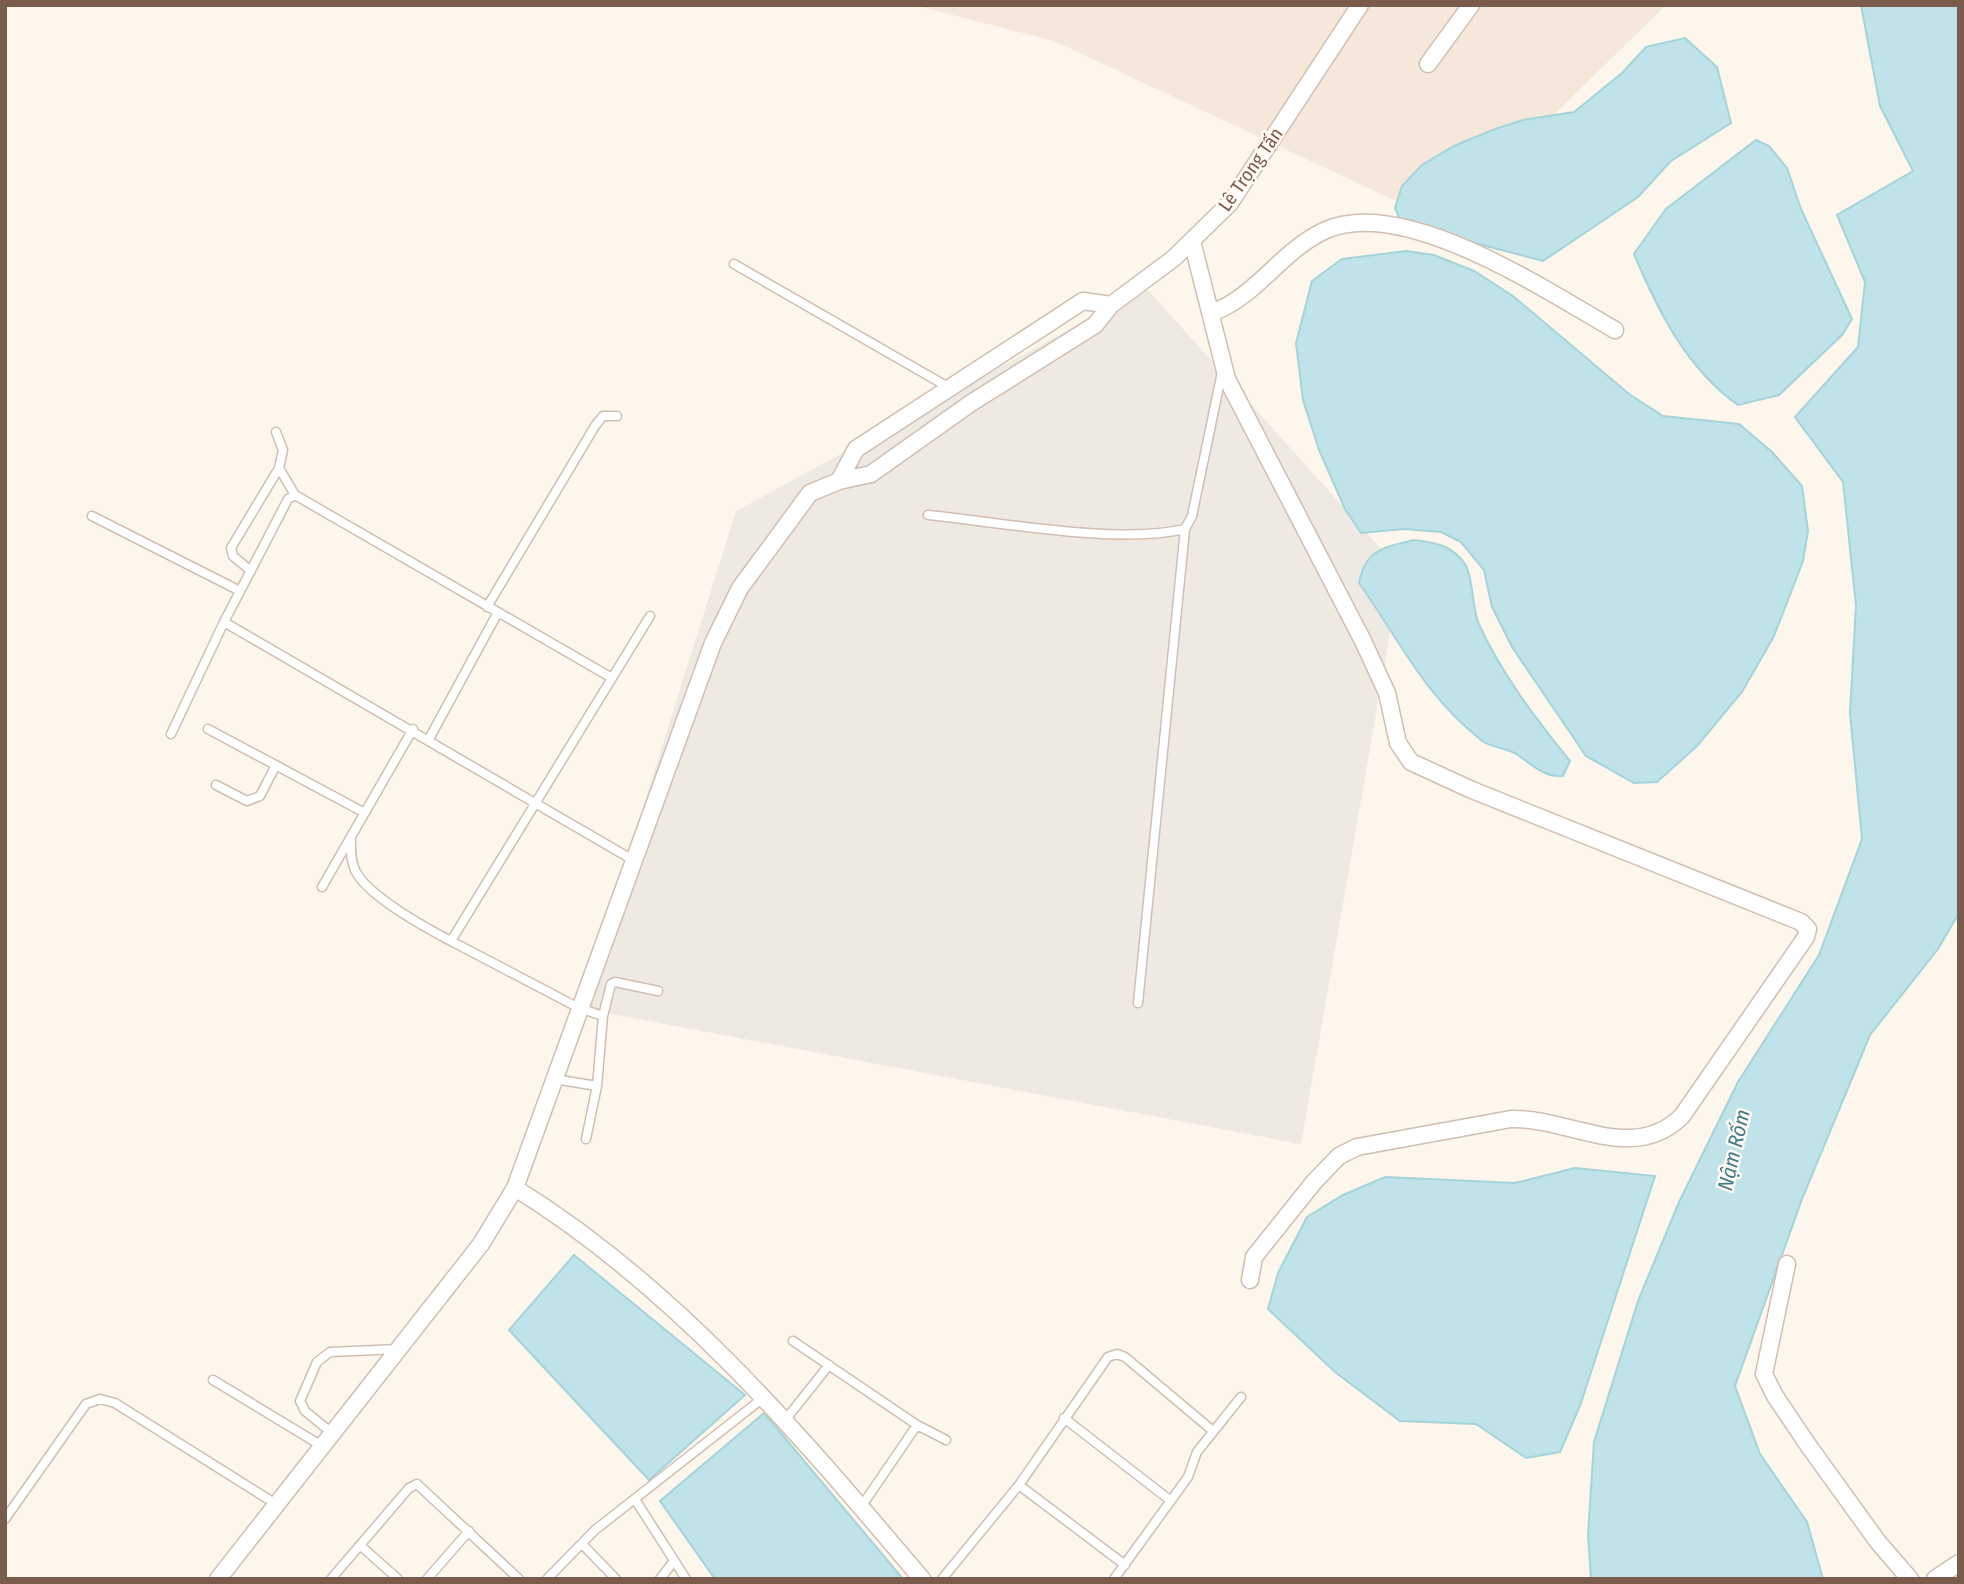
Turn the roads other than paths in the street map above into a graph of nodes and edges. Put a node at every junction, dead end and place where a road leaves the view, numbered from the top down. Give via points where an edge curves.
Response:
1 (1360, 5) edge
2 (1471, 5) edge
3 (1428, 64) dead end
4 (1192, 241) junction
5 (734, 264) dead end
6 (1111, 305) junction
7 (1211, 313) junction
8 (1615, 330) dead end
9 (1223, 367) junction
10 (948, 387) junction
11 (617, 416) dead end
12 (276, 432) dead end
13 (279, 468) junction
14 (839, 481) junction
15 (295, 495) junction
16 (928, 515) dead end
17 (92, 516) dead end
18 (1185, 529) junction
19 (251, 572) junction
20 (240, 591) junction
21 (487, 607) junction
22 (497, 614) junction
23 (650, 616) dead end
24 (224, 622) junction
25 (612, 678) junction
26 (208, 729) dead end
27 (413, 729) junction
28 (172, 734) dead end
29 (429, 739) junction
30 (276, 765) junction
31 (216, 785) dead end
32 (536, 802) junction
33 (365, 813) junction
34 (351, 837) junction
35 (632, 860) junction
36 (322, 887) dead end
37 (451, 941) junction
38 (658, 991) dead end
39 (1139, 1003) dead end
40 (579, 1008) junction
41 (603, 1016) junction
42 (554, 1079) junction
43 (597, 1086) junction
44 (586, 1139) dead end
45 (516, 1188) junction
46 (1787, 1264) dead end
47 (1250, 1280) dead end
48 (793, 1341) dead end
49 (399, 1349) junction
50 (829, 1365) junction
51 (213, 1380) dead end
52 (1241, 1396) dead end
53 (762, 1398) junction
54 (1063, 1418) junction
55 (786, 1419) junction
56 (917, 1425) junction
57 (1213, 1431) junction
58 (327, 1440) junction
59 (946, 1440) dead end
60 (1019, 1485) junction
61 (636, 1501) junction
62 (1171, 1501) junction
63 (276, 1504) junction
64 (861, 1507) junction
65 (5, 1519) edge
66 (469, 1531) junction
67 (582, 1544) junction
68 (361, 1546) junction
69 (674, 1561) junction
70 (1959, 1563) edge
71 (1125, 1565) junction
72 (218, 1579) edge
73 (331, 1579) edge
74 (398, 1579) edge
75 (428, 1579) edge
76 (520, 1579) edge
77 (547, 1579) edge
78 (617, 1579) edge
79 (660, 1579) edge
80 (686, 1579) edge
81 (922, 1579) edge
82 (942, 1579) edge
83 (1114, 1579) edge
84 (1910, 1579) edge
85 (1935, 1579) edge

1 - 4 street, Lê Trọng Tấn via 1230,203
2 - 3 street
4 - 6 street, Lê Trọng Tấn
4 - 7 street
5 - 10 lane
6 - 10 street via 1083,301
6 - 14 street, Lê Trọng Tấn via 1095,325 971,403 871,474
7 - 8 street via 1232,306 1284,258 1326,230 1368,222 1450,241
7 - 9 street
9 - 18 lane via 1192,516
9 - 47 street via 1387,693 1398,743 1411,762 1714,885 1808,929 1807,937 1690,1105 1668,1130 1602,1137 1536,1118 1511,1119 1357,1147 1339,1156 1314,1182 1254,1257
10 - 14 street via 856,449
11 - 21 lane via 603,416 595,426
12 - 13 lane via 283,450
13 - 15 lane
13 - 19 lane via 231,548 233,556
14 - 35 street, Lê Trọng Tấn via 810,493 740,588 713,643
15 - 19 lane via 288,499
15 - 21 lane
16 - 18 lane via 1091,532 1167,534
17 - 20 lane
18 - 39 lane
19 - 20 lane
20 - 24 lane
21 - 22 lane
22 - 25 lane
22 - 29 lane
23 - 25 lane
24 - 27 lane
24 - 28 lane
25 - 32 lane
26 - 30 lane
27 - 29 lane
27 - 33 lane
29 - 32 lane
30 - 31 lane via 260,796 247,801
30 - 33 lane
32 - 35 lane
32 - 37 lane
33 - 34 lane
34 - 36 lane
34 - 37 lane via 351,856 363,883
35 - 40 street, Lê Trọng Tấn
37 - 40 lane
38 - 41 lane via 615,982
40 - 41 lane
40 - 42 street, Lê Trọng Tấn
41 - 43 lane
42 - 43 lane
42 - 45 street, Lê Trọng Tấn
43 - 44 lane
45 - 49 street, Lê Trọng Tấn via 481,1244
45 - 53 street via 565,1219 661,1295
46 - 84 street via 1764,1374 1808,1445
48 - 50 lane
49 - 58 street, Lê Trọng Tấn
49 - 58 lane via 334,1351 317,1363 300,1401
50 - 55 lane
50 - 56 lane
51 - 58 lane
52 - 57 lane
53 - 55 street
53 - 61 lane
54 - 57 lane via 1105,1360 1117,1354
54 - 60 lane
54 - 62 lane
55 - 64 street
56 - 59 lane
56 - 64 lane
57 - 62 lane
58 - 63 street, Lê Trọng Tấn
60 - 71 lane
60 - 82 lane
61 - 67 lane
61 - 69 lane
62 - 71 lane
63 - 65 lane via 100,1398 86,1405
63 - 72 street, Lê Trọng Tấn
64 - 81 street
66 - 68 lane via 424,1488 414,1485
66 - 75 lane
66 - 76 lane
67 - 77 lane
67 - 78 lane
68 - 73 lane
68 - 74 lane
69 - 79 lane
69 - 80 lane
70 - 85 street
71 - 83 lane

